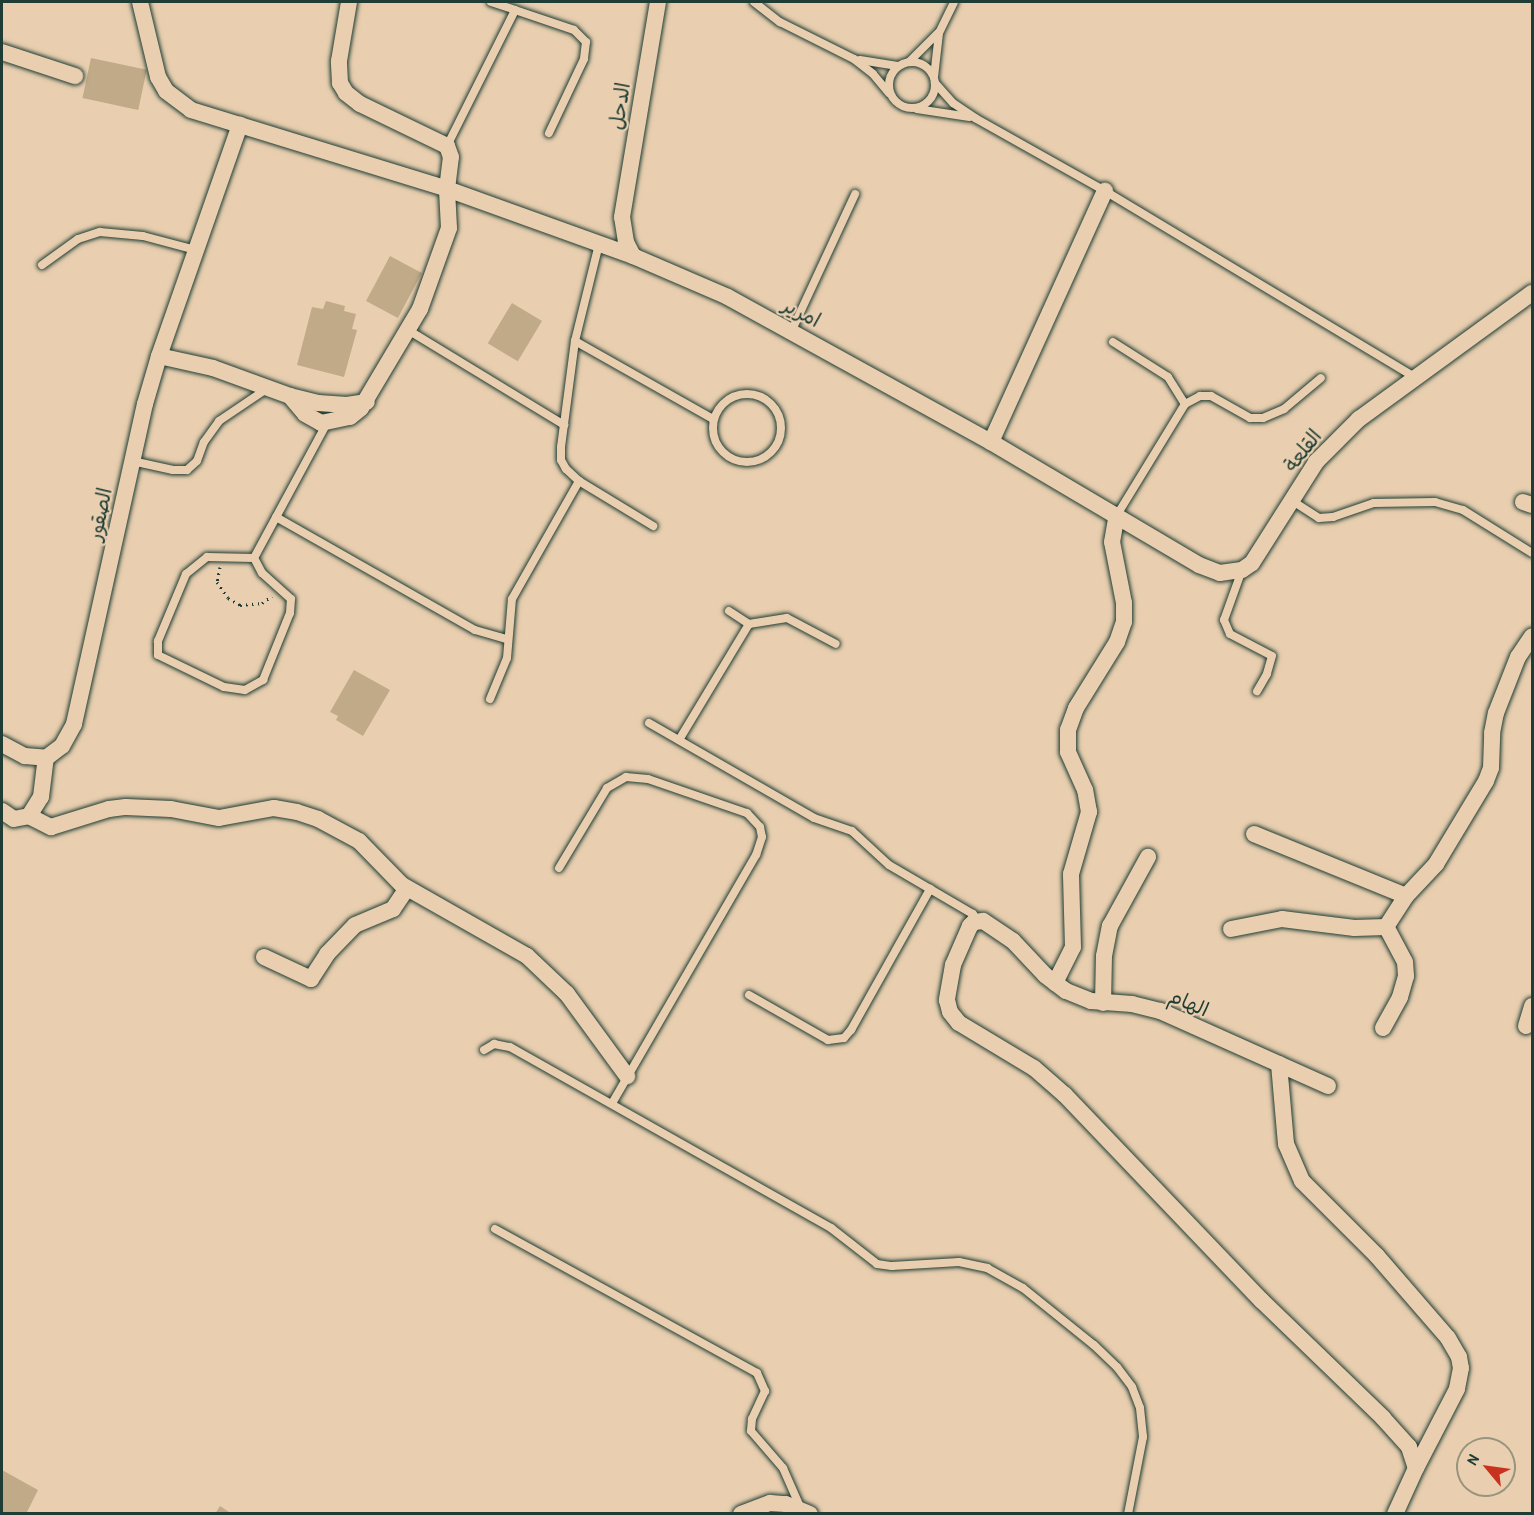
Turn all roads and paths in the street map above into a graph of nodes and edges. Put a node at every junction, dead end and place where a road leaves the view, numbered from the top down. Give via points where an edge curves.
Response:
1 (140, 2) edge
2 (349, 2) edge
3 (491, 2) edge
4 (658, 2) edge
5 (754, 2) edge
6 (954, 2) edge
7 (515, 10) junction
8 (939, 33) junction
9 (2, 52) edge
10 (854, 58) junction
11 (909, 62) junction
12 (898, 66) junction
13 (75, 76) dead end
14 (935, 80) junction
15 (890, 93) junction
16 (913, 109) junction
17 (975, 118) junction
18 (240, 125) junction
19 (549, 133) dead end
20 (447, 146) junction
21 (447, 189) junction
22 (1105, 191) junction
23 (855, 194) dead end
24 (477, 200) junction
25 (622, 217) junction
26 (449, 228) junction
27 (599, 244) junction
28 (196, 250) junction
29 (633, 256) junction
30 (42, 265) dead end
31 (1533, 292) edge
32 (408, 330) junction
33 (792, 330) junction
34 (575, 341) junction
35 (1113, 342) dead end
36 (159, 357) junction
37 (1321, 378) dead end
38 (1416, 378) junction
39 (268, 388) junction
40 (290, 396) junction
41 (367, 402) junction
42 (1185, 404) junction
43 (713, 419) junction
44 (327, 423) junction
45 (564, 425) junction
46 (991, 442) junction
47 (132, 461) junction
48 (579, 481) junction
49 (1291, 500) junction
50 (1117, 515) junction
51 (276, 517) junction
52 (653, 526) dead end
53 (1533, 553) edge
54 (222, 557) junction
55 (254, 558) junction
56 (1242, 570) junction
57 (281, 590) junction
58 (729, 611) dead end
59 (749, 624) junction
60 (1533, 636) edge
61 (507, 639) junction
62 (836, 644) dead end
63 (1257, 691) dead end
64 (490, 699) dead end
65 (649, 723) dead end
66 (679, 740) junction
67 (2, 744) edge
68 (46, 758) junction
69 (2, 811) edge
70 (29, 816) junction
71 (1254, 834) dead end
72 (1148, 857) dead end
73 (559, 868) dead end
74 (407, 888) junction
75 (930, 890) junction
76 (1406, 896) junction
77 (977, 921) junction
78 (1386, 927) junction
79 (1231, 929) dead end
80 (264, 957) dead end
81 (1055, 983) junction
82 (749, 995) dead end
83 (1104, 1003) junction
84 (1533, 1006) edge
85 (1526, 1026) dead end
86 (1383, 1028) dead end
87 (484, 1050) dead end
88 (1279, 1064) junction
89 (627, 1076) junction
90 (1328, 1086) dead end
91 (612, 1103) junction
92 (495, 1229) dead end
93 (1416, 1468) junction
94 (806, 1511) edge
95 (741, 1514) edge
96 (1128, 1514) edge
97 (1395, 1514) edge

1 - 18 street via 158,77 166,91 192,111
2 - 20 street via 338,72 346,93 369,109
3 - 7 lane
4 - 25 street, الدحل
5 - 10 lane via 780,22
6 - 8 lane
7 - 19 lane via 574,30 586,42 584,59
7 - 20 lane
8 - 11 lane
8 - 14 lane
9 - 13 street
10 - 12 lane
10 - 15 lane
11 - 12 lane
11 - 14 lane via 924,65
12 - 15 lane via 889,78
14 - 16 lane via 932,97
14 - 17 lane via 953,103
15 - 16 lane via 896,103
16 - 17 lane
17 - 22 lane
18 - 21 street
18 - 28 street, الصقور
20 - 21 street via 451,157
21 - 24 street, امرير
21 - 26 street
22 - 38 lane
22 - 46 street
23 - 33 lane
24 - 26 street
24 - 27 street, امرير
25 - 27 street
25 - 29 street
26 - 32 street via 430,285
27 - 29 street, امرير
27 - 34 lane
28 - 30 lane via 144,236 100,232 78,239
28 - 36 street, الصقور
29 - 33 street, امرير
31 - 38 street, القلعة
32 - 41 street
32 - 45 lane
33 - 46 street, امرير
34 - 43 lane
34 - 45 lane
35 - 42 lane via 1168,377
36 - 39 street via 206,366
36 - 47 street, الصقور
37 - 42 lane via 1284,409 1263,418 1250,418 1211,396 1200,396
38 - 49 street, القلعة via 1339,437 1316,462
39 - 40 street
39 - 47 lane via 219,421 187,470
40 - 41 street via 327,405
40 - 44 street via 313,420
41 - 44 street via 350,417
42 - 50 lane
43 - 43 lane via 723,402 741,393 751,394 761,396 776,408 782,427 777,446 770,453 762,460 742,463 724,455 713,439
44 - 51 lane
45 - 48 lane via 561,460
46 - 50 street, امرير
47 - 68 street, الصقور via 78,711 69,736
48 - 52 lane
48 - 61 lane via 512,599
49 - 53 lane via 1319,518 1374,503 1435,502 1463,510
49 - 56 street, القلعة via 1259,554
50 - 56 street via 1209,571
50 - 81 street via 1112,542 1124,622 1117,642 1076,708 1068,730 1068,752 1085,790 1089,812 1071,873 1073,947
51 - 55 lane
51 - 61 lane via 475,630
54 - 55 lane
54 - 57 path via 217,582 228,598 240,605 262,603
54 - 57 lane via 207,557 186,574 158,641 158,655 168,661 224,687 245,690 263,680 290,613 291,599
55 - 57 lane via 262,573
56 - 63 lane via 1224,620 1230,634 1272,656
58 - 59 lane
59 - 62 lane via 787,618
59 - 66 lane
60 - 76 street via 1518,657 1496,713 1491,768 1486,781 1436,864
61 - 64 lane via 507,658
65 - 66 lane
66 - 75 lane via 814,818 846,827 889,865
67 - 68 street via 25,756
68 - 70 street via 41,797
69 - 70 street via 14,819
70 - 74 street via 51,827 126,807 171,809 219,818 262,809 285,809 318,819 359,841
71 - 76 street
72 - 83 street via 1110,926 1104,956
73 - 89 lane via 607,788 626,777 648,778 747,813 760,827 761,846
74 - 80 street via 393,909 355,925 327,954 311,979
74 - 89 street via 527,956 567,994
75 - 77 lane via 973,914
75 - 82 lane via 844,1038 828,1040
76 - 78 street
77 - 81 street, الهام via 1005,935
77 - 93 street via 970,926 950,980 947,1000 954,1018 1034,1068 1065,1095 1261,1300 1383,1418 1409,1447
78 - 79 street via 1354,928 1282,919
78 - 86 street via 1405,962 1406,976 1400,997
81 - 83 street, الهام via 1078,997
83 - 88 street, الهام via 1160,1011
84 - 85 street
87 - 91 lane via 494,1044 506,1044
88 - 90 street, الهام
88 - 93 street via 1286,1144 1302,1181 1377,1256 1448,1338 1459,1357 1457,1389
89 - 91 lane
91 - 96 lane via 831,1228 877,1264 959,1262 987,1268 1023,1288 1094,1345 1127,1377 1132,1387 1140,1408 1143,1437
92 - 94 lane via 757,1373 765,1391 752,1419 751,1431 783,1468
93 - 97 street
94 - 95 street via 770,1503

